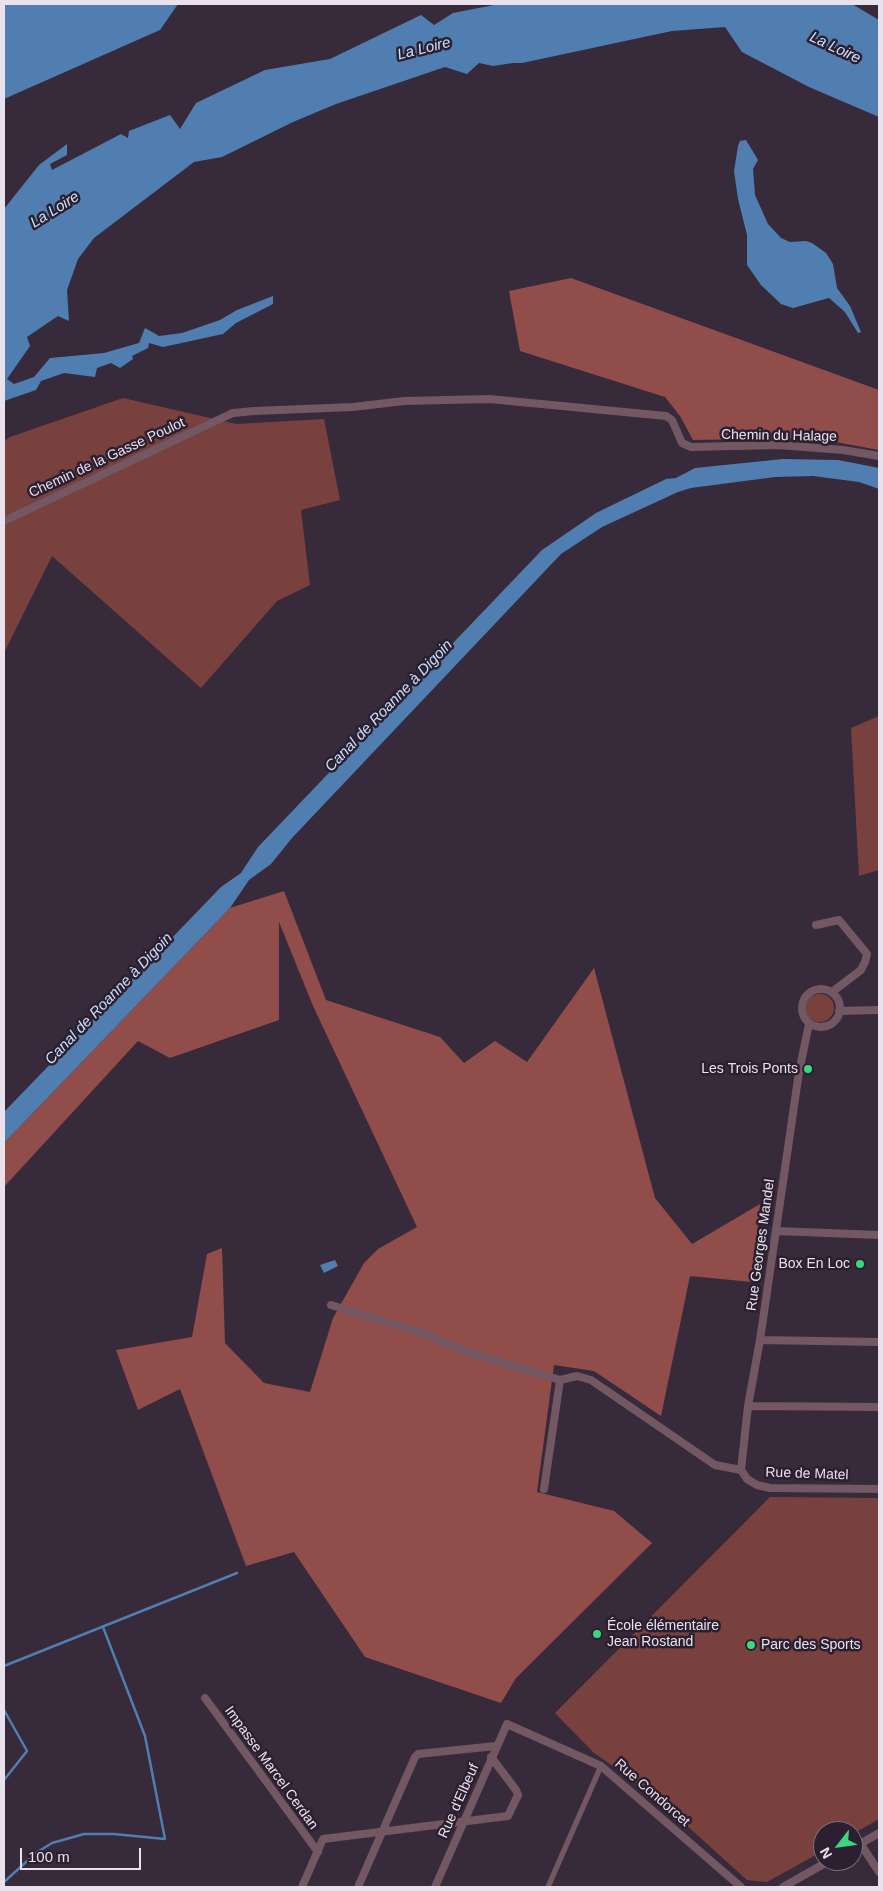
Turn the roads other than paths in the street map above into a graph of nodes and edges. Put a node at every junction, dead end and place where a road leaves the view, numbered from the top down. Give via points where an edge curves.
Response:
1 (707, 447) joint
2 (879, 456) edge
3 (4, 521) edge
4 (816, 925) dead end
5 (832, 992) junction
6 (879, 1010) edge
7 (840, 1011) junction
8 (809, 1024) junction
9 (776, 1231) junction
10 (879, 1235) edge
11 (331, 1305) dead end
12 (760, 1340) junction
13 (879, 1342) edge
14 (560, 1380) junction
15 (748, 1406) junction
16 (879, 1407) edge
17 (741, 1470) junction
18 (544, 1489) dead end
19 (879, 1489) edge
20 (205, 1698) dead end
21 (507, 1724) joint
22 (496, 1746) junction
23 (491, 1757) junction
24 (601, 1766) junction
25 (463, 1821) junction
26 (382, 1832) junction
27 (879, 1833) edge
28 (863, 1842) edge
29 (318, 1852) junction
30 (863, 1853) edge
31 (813, 1870) edge
32 (879, 1872) edge
33 (302, 1887) edge
34 (358, 1887) edge
35 (435, 1887) edge
36 (548, 1887) edge
37 (741, 1887) edge
38 (783, 1887) edge

1 - 2 street, Chemin du Halage via 778,445
1 - 3 street, Chemin de la Gasse Poulot via 691,447 682,443 672,420 666,416 489,399 404,401 233,413
4 - 5 street via 839,920 867,954 861,970
5 - 7 street
5 - 8 street, Rue Georges Mandel via 819,989 807,994 801,1006
6 - 7 street
7 - 8 street via 825,1027
8 - 9 street, Rue Georges Mandel
9 - 10 street
9 - 12 street, Rue Georges Mandel
11 - 14 street
12 - 13 street
12 - 15 street, Rue Georges Mandel
14 - 17 street via 577,1376 591,1380 715,1465
14 - 18 street
15 - 16 street
15 - 17 street, Rue Georges Mandel
17 - 19 street, Rue de Matel via 746,1480 770,1488
20 - 29 street, Impasse Marcel Cerdan
21 - 22 street, Rue d'Elbeuf
21 - 24 street, Rue Condorcet
22 - 23 street, Rue d'Elbeuf
22 - 26 street via 418,1754
23 - 25 street, Rue d'Elbeuf
23 - 25 street via 518,1795 508,1816
24 - 36 street
24 - 37 street, Rue Condorcet
25 - 26 street
25 - 35 street, Rue d'Elbeuf
26 - 29 street via 323,1839
26 - 34 street
27 - 28 street
29 - 33 street
30 - 32 street
31 - 38 street

